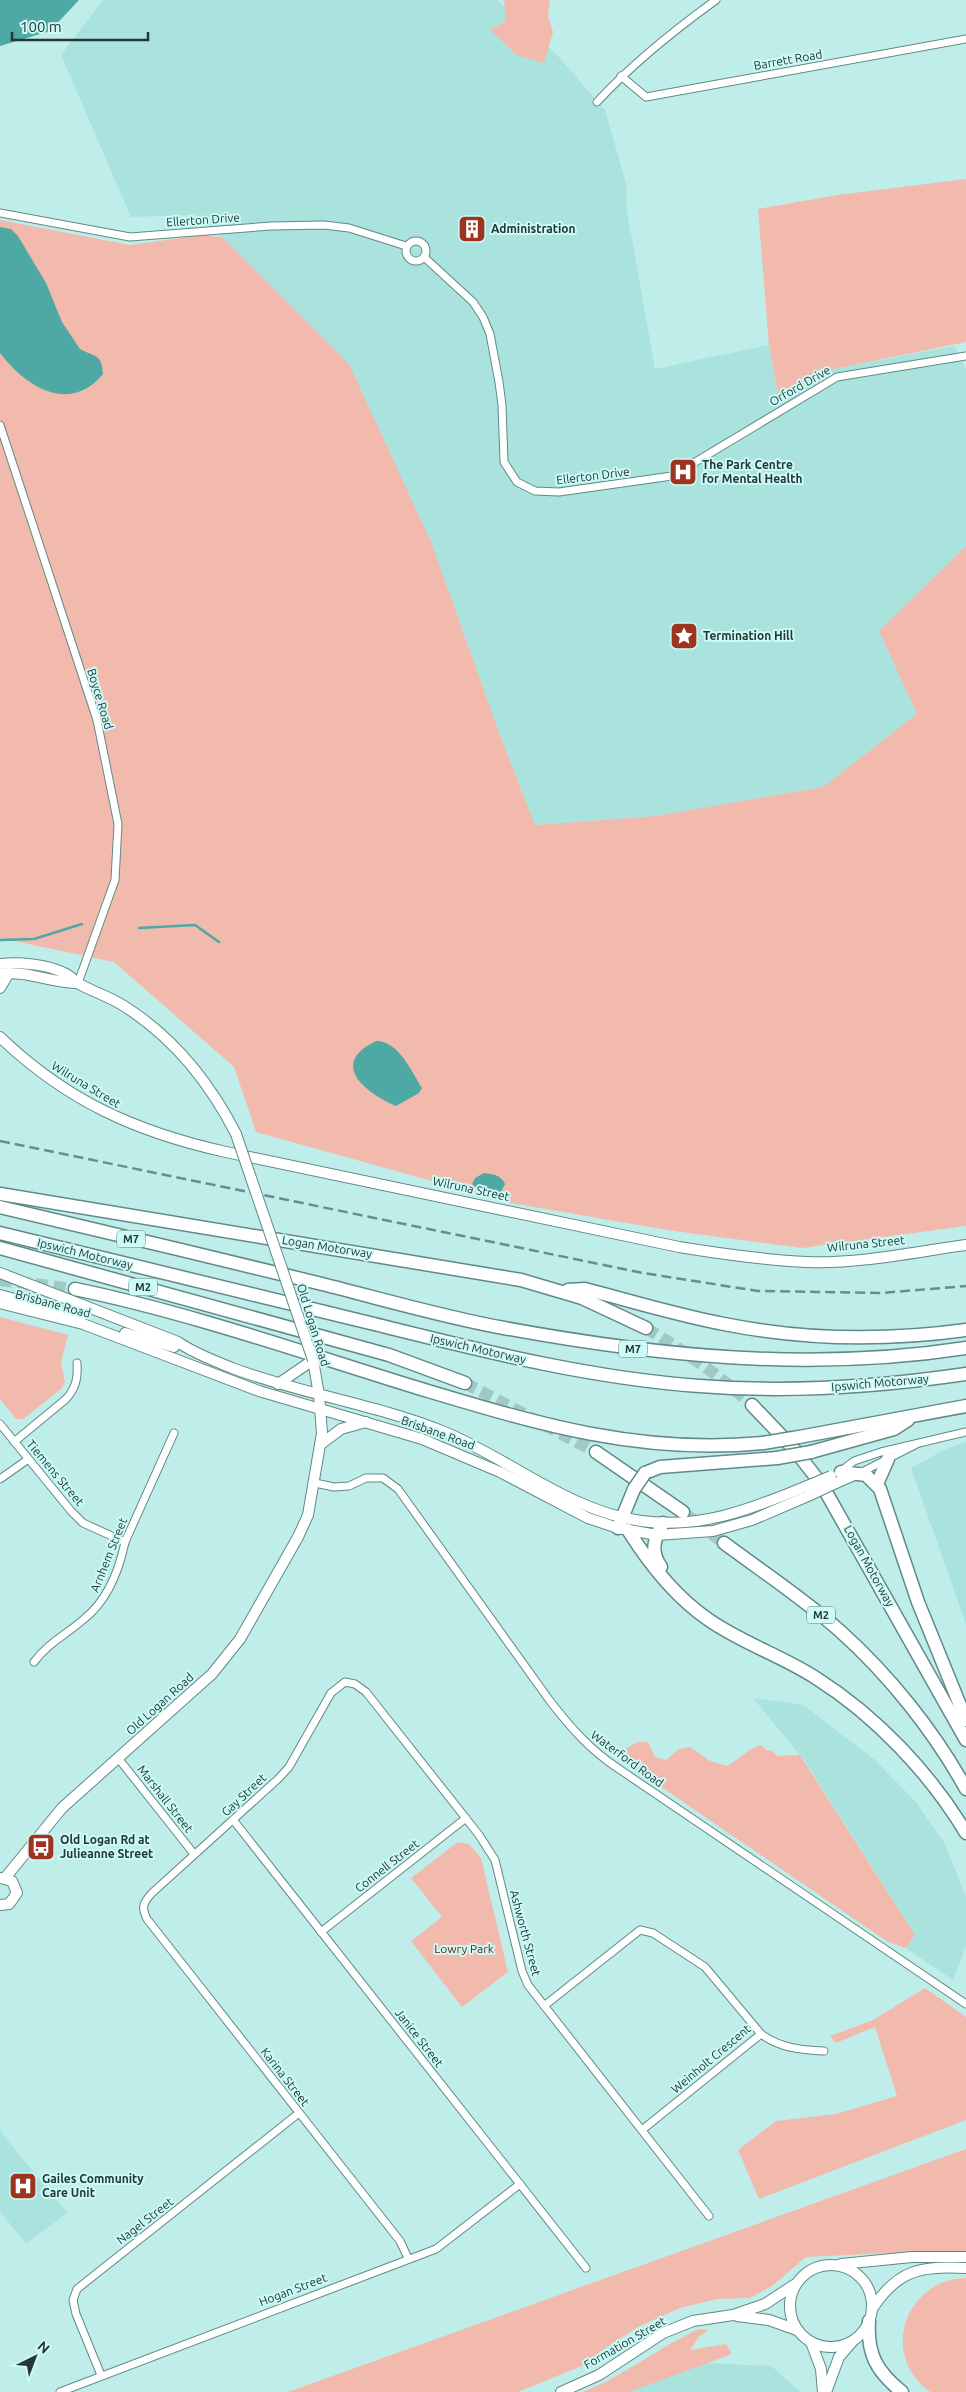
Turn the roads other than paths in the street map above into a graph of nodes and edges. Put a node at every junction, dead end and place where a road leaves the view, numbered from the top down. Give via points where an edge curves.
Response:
1 (716, 0) edge
2 (966, 39) edge
3 (621, 76) junction
4 (597, 102) dead end
5 (0, 213) edge
6 (406, 246) junction
7 (424, 257) junction
8 (966, 356) edge
9 (0, 425) edge
10 (661, 479) joint
11 (0, 964) edge
12 (5, 973) edge
13 (78, 983) junction
14 (0, 988) edge
15 (0, 1037) edge
16 (0, 1194) edge
17 (0, 1207) edge
18 (0, 1233) edge
19 (966, 1244) edge
20 (0, 1248) edge
21 (0, 1273) edge
22 (75, 1290) tunnel mouth
23 (558, 1290) junction
24 (0, 1295) edge
25 (0, 1303) edge
26 (646, 1328) tunnel mouth
27 (966, 1330) edge
28 (966, 1348) edge
29 (192, 1352) junction
30 (77, 1363) dead end
31 (312, 1364) junction
32 (966, 1374) edge
33 (465, 1383) tunnel mouth
34 (278, 1384) junction
35 (319, 1395) junction
36 (752, 1405) tunnel mouth
37 (966, 1406) edge
38 (320, 1409) junction
39 (912, 1417) junction
40 (366, 1422) junction
41 (0, 1424) edge
42 (966, 1432) edge
43 (174, 1433) dead end
44 (14, 1442) junction
45 (321, 1444) junction
46 (916, 1445) junction
47 (596, 1452) tunnel mouth
48 (888, 1459) junction
49 (27, 1460) junction
50 (860, 1473) junction
51 (836, 1477) junction
52 (0, 1479) edge
53 (315, 1483) junction
54 (877, 1484) junction
55 (683, 1512) tunnel mouth
56 (623, 1525) junction
57 (660, 1529) junction
58 (125, 1542) junction
59 (724, 1543) tunnel mouth
60 (665, 1581) junction
61 (34, 1662) dead end
62 (345, 1682) joint
63 (966, 1720) edge
64 (966, 1740) edge
65 (118, 1758) junction
66 (966, 1788) edge
67 (466, 1818) junction
68 (234, 1821) junction
69 (966, 1833) edge
70 (194, 1854) junction
71 (24, 1856) junction
72 (3, 1878) edge
73 (15, 1884) junction
74 (0, 1905) edge
75 (142, 1911) joint
76 (321, 1932) junction
77 (963, 2002) edge
78 (544, 2006) junction
79 (761, 2034) junction
80 (824, 2051) dead end
81 (299, 2113) junction
82 (642, 2130) junction
83 (520, 2184) junction
84 (709, 2216) dead end
85 (408, 2258) junction
86 (966, 2258) edge
87 (837, 2265) junction
88 (586, 2268) dead end
89 (966, 2268) edge
90 (794, 2286) junction
91 (871, 2315) junction
92 (733, 2316) junction
93 (797, 2330) junction
94 (854, 2340) junction
95 (811, 2342) junction
96 (101, 2375) junction
97 (60, 2392) edge
98 (561, 2392) edge
99 (825, 2392) edge
100 (902, 2392) edge

1 - 3 street via 673,31
2 - 3 street, Barrett Road via 646,97
3 - 4 street
5 - 6 street, Ellerton Drive via 130,237 324,225 349,228
6 - 7 street via 406,255 410,259 416,261
6 - 7 street via 414,240 420,241 426,248
7 - 10 street, Ellerton Drive via 473,302 490,334 502,405 504,462 517,482 535,491 549,493
8 - 10 street, Orford Drive via 837,376 672,476
9 - 13 street, Boyce Road via 97,720 118,824 115,880
11 - 13 main road, Old Logan Road via 17,963 54,970 65,973
12 - 13 main road, Old Logan Road
12 - 14 main road
13 - 31 main road, Old Logan Road, bridge via 124,1006 161,1034 212,1091 236,1134 246,1160
15 - 19 main road, Wilruna Street via 53,1082 97,1109 174,1140 226,1152 679,1247 741,1257 818,1262 875,1258
16 - 23 highway, Logan Motorway via 491,1273
17 - 28 highway, Ipswich Motorway / M7 via 502,1328 622,1347 781,1360 858,1358
18 - 32 highway, Ipswich Motorway / M7 via 500,1355 600,1374 702,1386 791,1388 897,1383
20 - 33 highway, M2 via 389,1355
21 - 29 main road, Brisbane Road via 178,1342
22 - 39 highway, bridge via 151,1307 562,1430 636,1442 675,1446 763,1443
23 - 26 highway, Logan Motorway via 602,1306
23 - 27 highway via 585,1289 700,1319 786,1333 863,1337
24 - 29 main road via 62,1310
25 - 38 main road, Brisbane Road via 83,1324 259,1391
29 - 34 main road, Brisbane Road
30 - 44 street via 78,1378 73,1391
31 - 34 main road
31 - 35 main road, Old Logan Road
34 - 35 main road, Brisbane Road
35 - 38 main road, Old Logan Road
35 - 56 main road, Brisbane Road via 442,1431
36 - 64 highway, Logan Motorway via 794,1449 822,1486
37 - 39 highway
38 - 40 main road, Brisbane Road
38 - 45 main road, Old Logan Road
39 - 56 highway, bridge via 894,1429 811,1452 777,1458 660,1467 645,1473 634,1488
40 - 45 main road via 341,1429
40 - 56 main road, Brisbane Road via 475,1460 573,1511
41 - 44 street, Tiemens Street
42 - 46 street
43 - 58 street, Arnhem Street
44 - 49 street, Tiemens Street
45 - 53 main road, Old Logan Road
46 - 48 street
46 - 51 street via 903,1445 854,1461
47 - 55 highway
48 - 50 street
48 - 54 highway
49 - 52 street
49 - 58 street, Tiemens Street via 83,1523
50 - 51 highway
50 - 54 highway
51 - 57 main road, Brisbane Road, bridge via 805,1492 730,1516
53 - 65 main road, Old Logan Road via 308,1515 298,1537 240,1639 212,1674
53 - 77 street, Waterford Road via 349,1486 366,1478 383,1478 398,1490 550,1701 593,1751
54 - 63 highway via 926,1624
56 - 57 main road, Brisbane Road
56 - 60 highway
57 - 60 highway via 654,1553
58 - 61 street, Arnhem Street via 122,1560 100,1604 43,1650
59 - 66 highway, M2 via 819,1613 858,1648 916,1715
60 - 69 highway via 710,1621 793,1664 862,1712 926,1779
62 - 67 street, Ashworth Street via 366,1692
62 - 68 street, Gay Street via 331,1693 289,1767
65 - 70 street, Marshall Street
65 - 71 main road, Old Logan Road via 62,1808
67 - 76 street, Connell Street
67 - 78 street, Ashworth Street via 495,1860 522,1971
68 - 70 street, Gay Street
68 - 76 street, Janice Street
70 - 75 street, Gay Street via 152,1893 144,1902
71 - 72 main road, Old Logan Road
71 - 73 main road, Old Logan Road
72 - 73 main road
73 - 74 main road, Old Logan Road via 16,1898 10,1904
75 - 81 street, Karina Street
76 - 83 street, Janice Street
78 - 79 street, Weinholt Crescent via 640,1930 653,1933 705,1967
78 - 82 street, Ashworth Street
79 - 80 street via 786,2047
79 - 82 street, Weinholt Crescent
81 - 85 street, Karina Street via 400,2241
81 - 96 street, Nagel Street via 77,2289 73,2300 76,2314
82 - 84 street, Ashworth Street
83 - 85 street, Hogan Street via 436,2249
83 - 88 street, Janice Street
85 - 96 street, Hogan Street
86 - 87 main road via 912,2257
87 - 90 main road via 812,2268
87 - 91 main road via 854,2272 867,2285
89 - 91 main road via 936,2267 903,2276 889,2285
90 - 92 main road, Formation Street via 765,2304
90 - 93 main road via 789,2308
91 - 94 main road via 863,2332
91 - 100 highway via 868,2341 872,2357
92 - 93 main road, Formation Street via 769,2320
92 - 98 main road, Formation Street via 693,2321 663,2333 599,2375
93 - 95 main road
94 - 95 main road via 833,2347
94 - 99 main road via 838,2357
95 - 99 main road via 822,2370
96 - 97 street, Hogan Street

